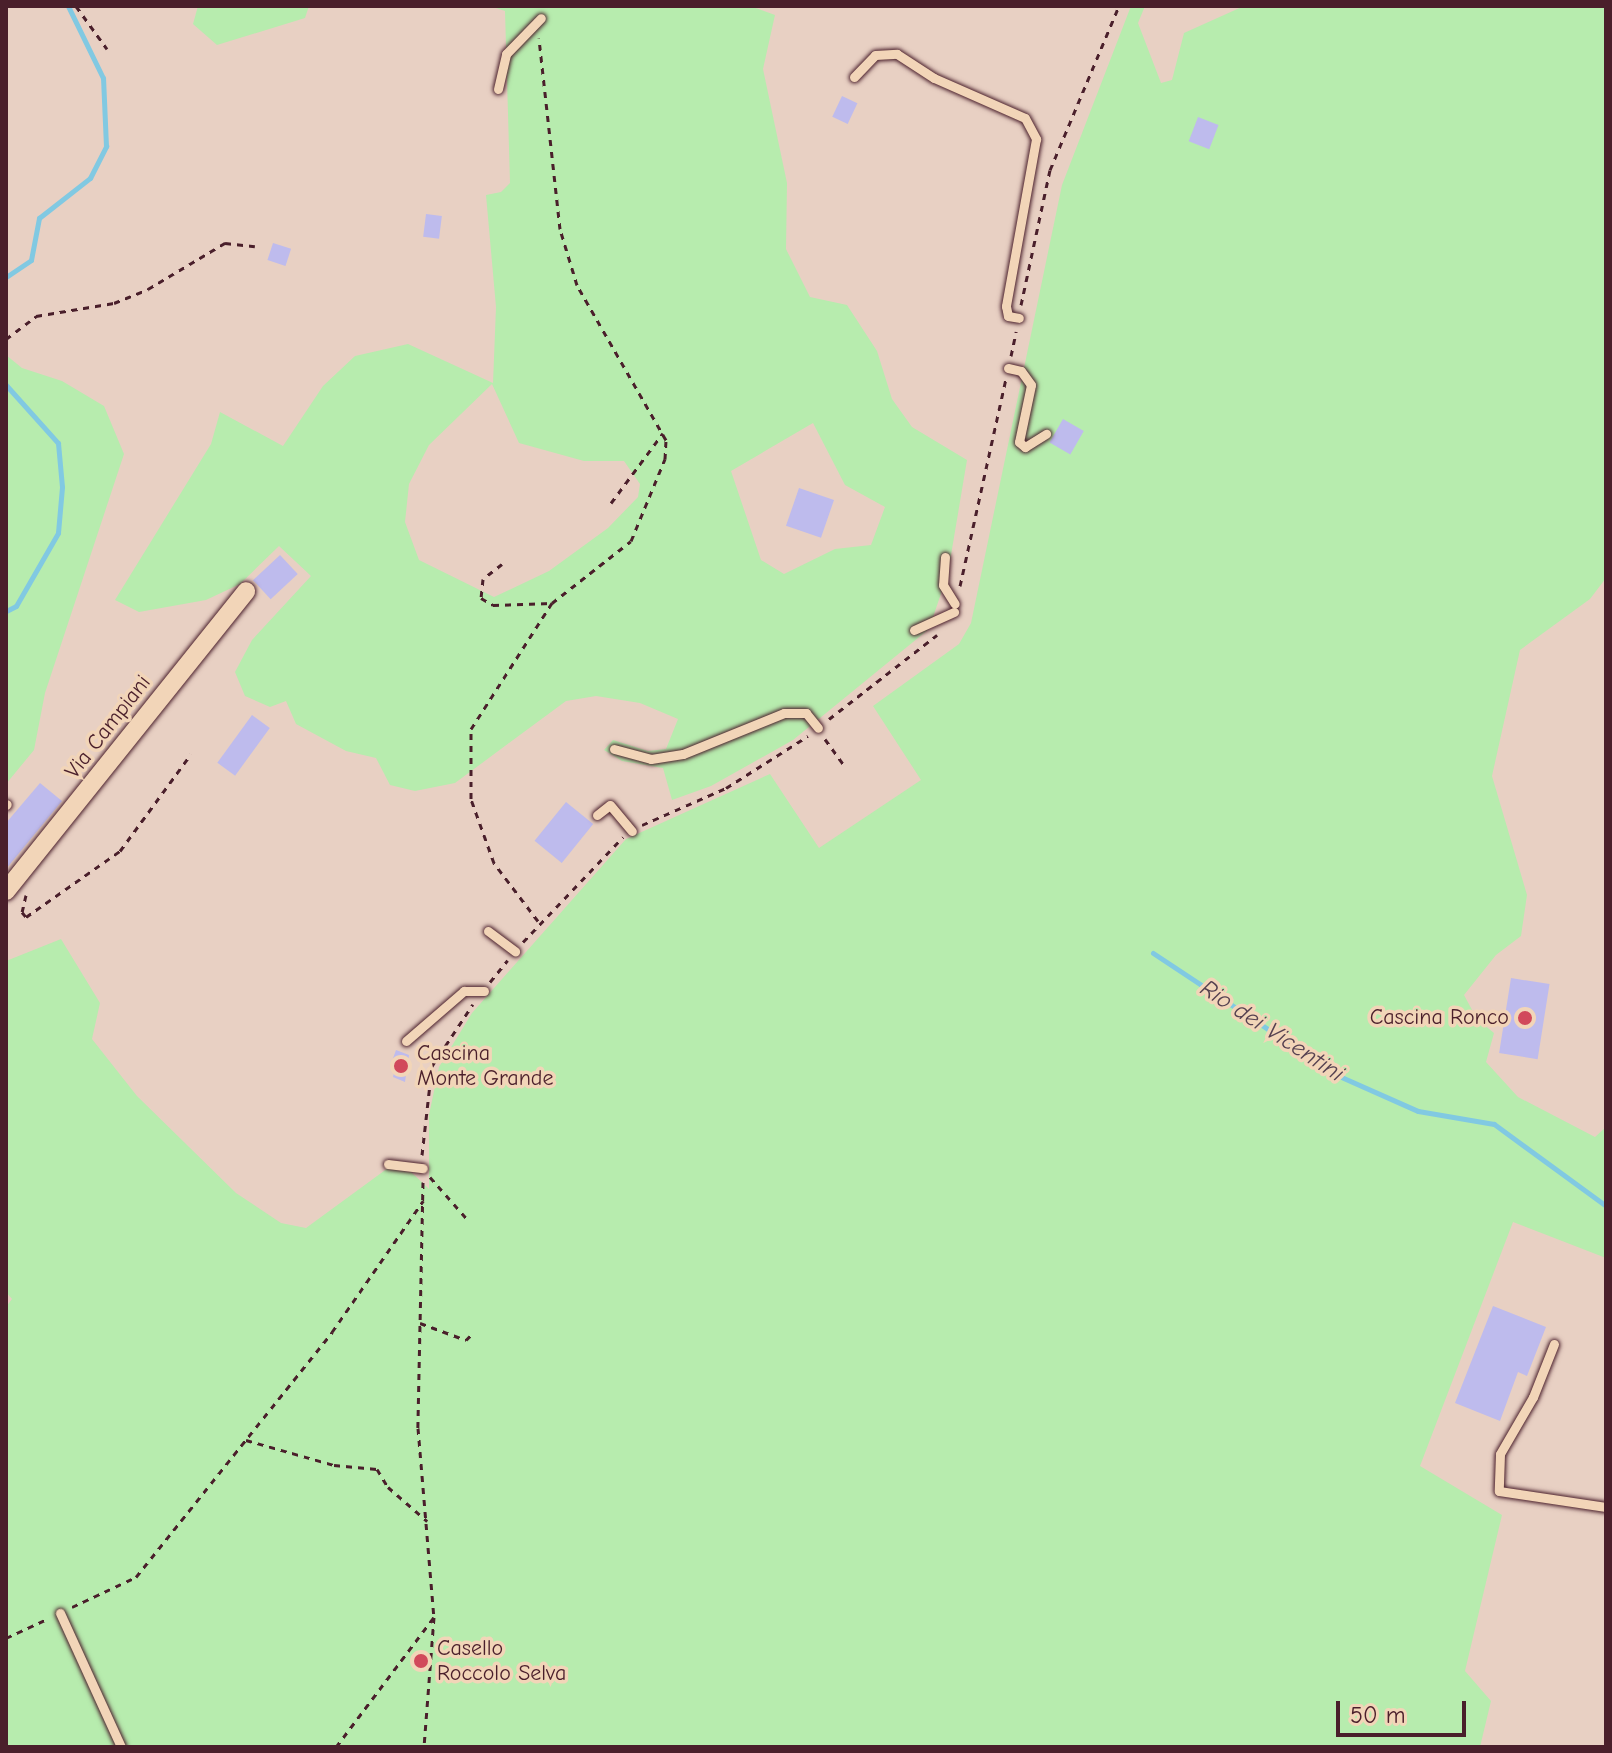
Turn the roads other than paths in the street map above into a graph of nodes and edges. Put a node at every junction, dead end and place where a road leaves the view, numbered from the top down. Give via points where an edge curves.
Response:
1 (541, 18) road end
2 (854, 77) dead end
3 (498, 89) dead end
4 (1019, 318) road end
5 (1008, 368) road end
6 (1046, 434) dead end
7 (945, 557) dead end
8 (246, 591) dead end
9 (914, 630) dead end
10 (818, 728) road end
11 (614, 749) dead end
12 (597, 815) dead end
13 (632, 831) road end
14 (6, 891) edge
15 (488, 931) dead end
16 (515, 951) road end
17 (484, 991) road end
18 (406, 1041) dead end
19 (388, 1164) dead end
20 (423, 1168) road end
21 (1554, 1344) dead end
22 (1606, 1507) edge
23 (60, 1613) road end
24 (121, 1747) edge

1 - 3 lane via 506,54
2 - 4 lane via 875,55 897,54 934,78 1025,118 1036,139 1006,306 1008,316
5 - 6 lane via 1021,371 1031,385 1019,442 1025,447
7 - 9 lane via 943,585 954,608
8 - 14 street, Via Campiani
10 - 11 lane via 806,713 784,713 683,754 651,759
12 - 13 lane via 610,805
15 - 16 lane
17 - 18 lane via 464,991
19 - 20 lane
21 - 22 lane via 1533,1397 1500,1454 1499,1491
23 - 24 lane

